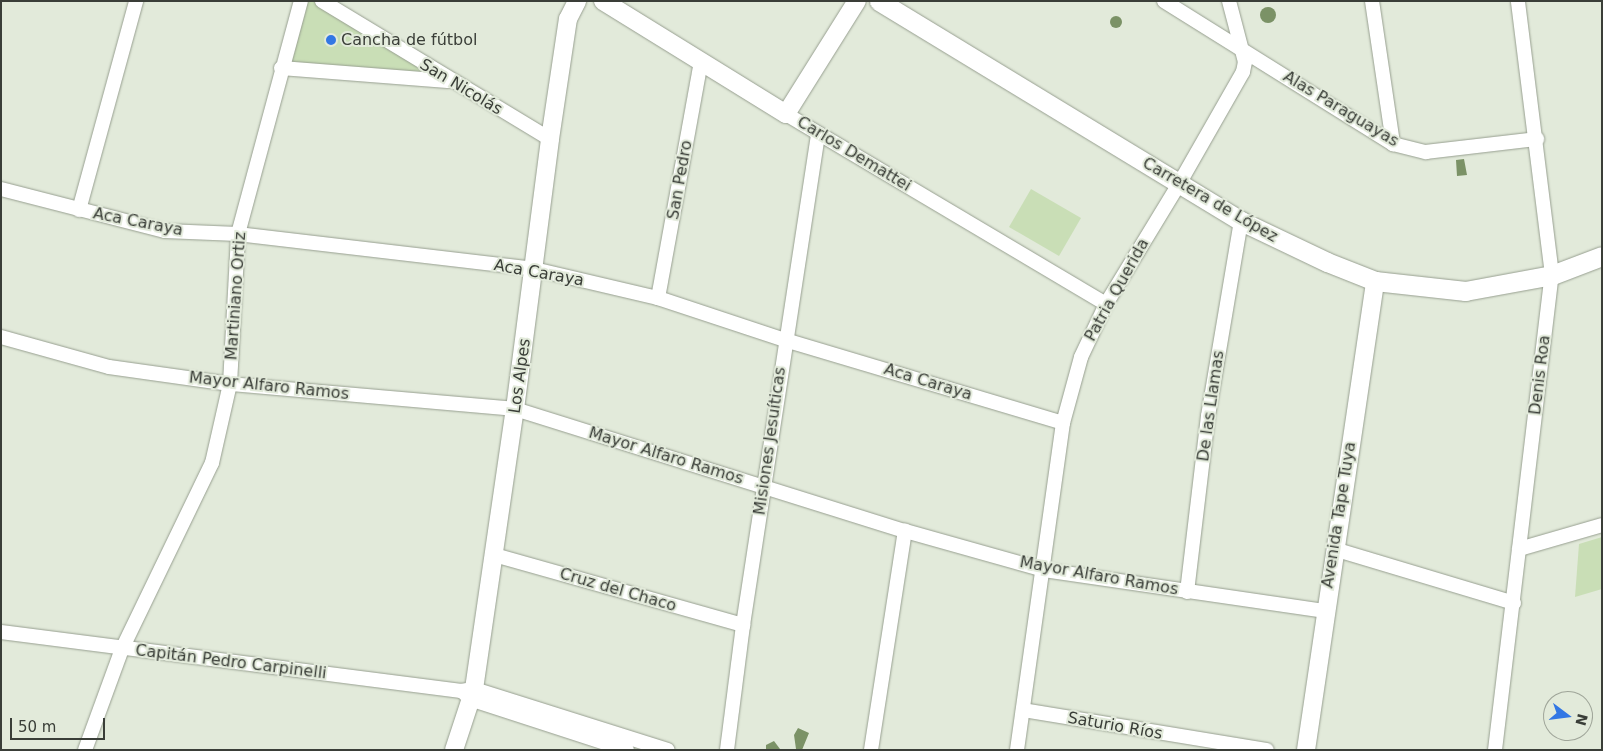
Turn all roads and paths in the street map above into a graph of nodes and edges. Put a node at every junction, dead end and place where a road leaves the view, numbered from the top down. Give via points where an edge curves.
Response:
1 (136, 1) edge
2 (301, 1) edge
3 (322, 1) edge
4 (577, 1) edge
5 (603, 1) edge
6 (857, 1) edge
7 (879, 1) edge
8 (1164, 1) edge
9 (1229, 1) edge
10 (1372, 1) edge
11 (1518, 1) edge
12 (1242, 49) junction
13 (701, 62) junction
14 (281, 68) junction
15 (450, 81) junction
16 (786, 114) junction
17 (818, 134) junction
18 (550, 139) junction
19 (1537, 139) junction
20 (1393, 144) junction
21 (1179, 184) junction
22 (1, 189) edge
23 (79, 210) junction
24 (1241, 221) junction
25 (238, 234) junction
26 (1602, 256) edge
27 (534, 269) junction
28 (1552, 275) junction
29 (1374, 281) junction
30 (658, 298) junction
31 (1106, 304) junction
32 (1, 337) edge
33 (785, 340) junction
34 (230, 384) junction
35 (515, 409) junction
36 (1063, 423) junction
37 (763, 487) junction
38 (1602, 525) edge
39 (905, 531) junction
40 (1334, 549) junction
41 (1519, 549) junction
42 (494, 555) junction
43 (1044, 570) junction
44 (1187, 592) junction
45 (1514, 603) junction
46 (1324, 611) junction
47 (742, 625) junction
48 (1, 632) edge
49 (122, 649) junction
50 (469, 693) junction
51 (1023, 710) junction
52 (568, 724) junction
53 (85, 750) edge
54 (454, 750) edge
55 (627, 750) edge
56 (668, 750) edge
57 (727, 750) edge
58 (870, 750) edge
59 (1017, 750) edge
60 (1267, 750) edge
61 (1306, 750) edge
62 (1495, 750) edge

1 - 23 street
2 - 14 street, Martiniano Ortiz
3 - 15 street, San Nicolás
4 - 18 street, Los Alpes via 568,19
5 - 13 street, Carlos Demattei
6 - 16 street
7 - 21 main road, Carretera de López
8 - 12 street, Alas Paraguayas
9 - 12 street, Patria Querida
10 - 20 street
11 - 19 street, Denis Roa
12 - 20 street, Alas Paraguayas
12 - 21 street, Patria Querida via 1243,72
13 - 16 street, Carlos Demattei
13 - 30 street, San Pedro
14 - 15 street
14 - 25 street, Martiniano Ortiz
15 - 18 street, San Nicolás
16 - 17 street, Carlos Demattei
17 - 31 street, Carlos Demattei
17 - 33 street, Misiones Jesuíticas
18 - 27 street, Los Alpes
19 - 20 street, Alas Paraguayas via 1426,152
19 - 28 street, Denis Roa
21 - 24 main road, Carretera de López
21 - 31 street, Patria Querida
22 - 23 street, Aca Caraya
23 - 25 street, Aca Caraya via 165,231
24 - 29 main road, Carretera de López
24 - 44 street, De las Llamas via 1208,416
25 - 27 street, Aca Caraya
25 - 34 street, Martiniano Ortiz
26 - 28 main road, Carretera de López
27 - 30 street, Aca Caraya
27 - 35 street, Los Alpes
28 - 29 main road, Carretera de López via 1465,292
28 - 41 street, Denis Roa
29 - 40 street, Avenida Tape Tuya
30 - 33 street, Aca Caraya
31 - 36 street, Patria Querida via 1081,357
32 - 34 street, Mayor Alfaro Ramos via 109,367
33 - 36 street, Aca Caraya
33 - 37 street, Misiones Jesuíticas
34 - 35 street, Mayor Alfaro Ramos
34 - 49 street, Martiniano Ortiz via 212,463
35 - 37 street, Mayor Alfaro Ramos
35 - 42 street, Los Alpes
36 - 43 street, Patria Querida
37 - 39 street, Mayor Alfaro Ramos
37 - 47 street, Misiones Jesuíticas
38 - 41 street
39 - 43 street, Mayor Alfaro Ramos
39 - 58 street
40 - 45 street
40 - 46 street, Avenida Tape Tuya
41 - 45 street, Denis Roa
42 - 47 street, Cruz del Chaco
42 - 50 street, Los Alpes
43 - 44 street, Mayor Alfaro Ramos
43 - 51 street, Patria Querida
44 - 46 street, Mayor Alfaro Ramos
45 - 62 street, Denis Roa
46 - 61 street, Avenida Tape Tuya
47 - 57 street, Misiones Jesuíticas
48 - 49 street, Capitán Pedro Carpinelli
49 - 50 street, Capitán Pedro Carpinelli
49 - 53 street, Martiniano Ortiz
50 - 52 street, Capitán Pedro Carpinelli
50 - 54 street, Los Alpes
51 - 59 street, Patria Querida
51 - 60 street, Saturio Ríos
52 - 55 street, Capitán Pedro Carpinelli
52 - 56 street, Capitán Pedro Carpinelli

